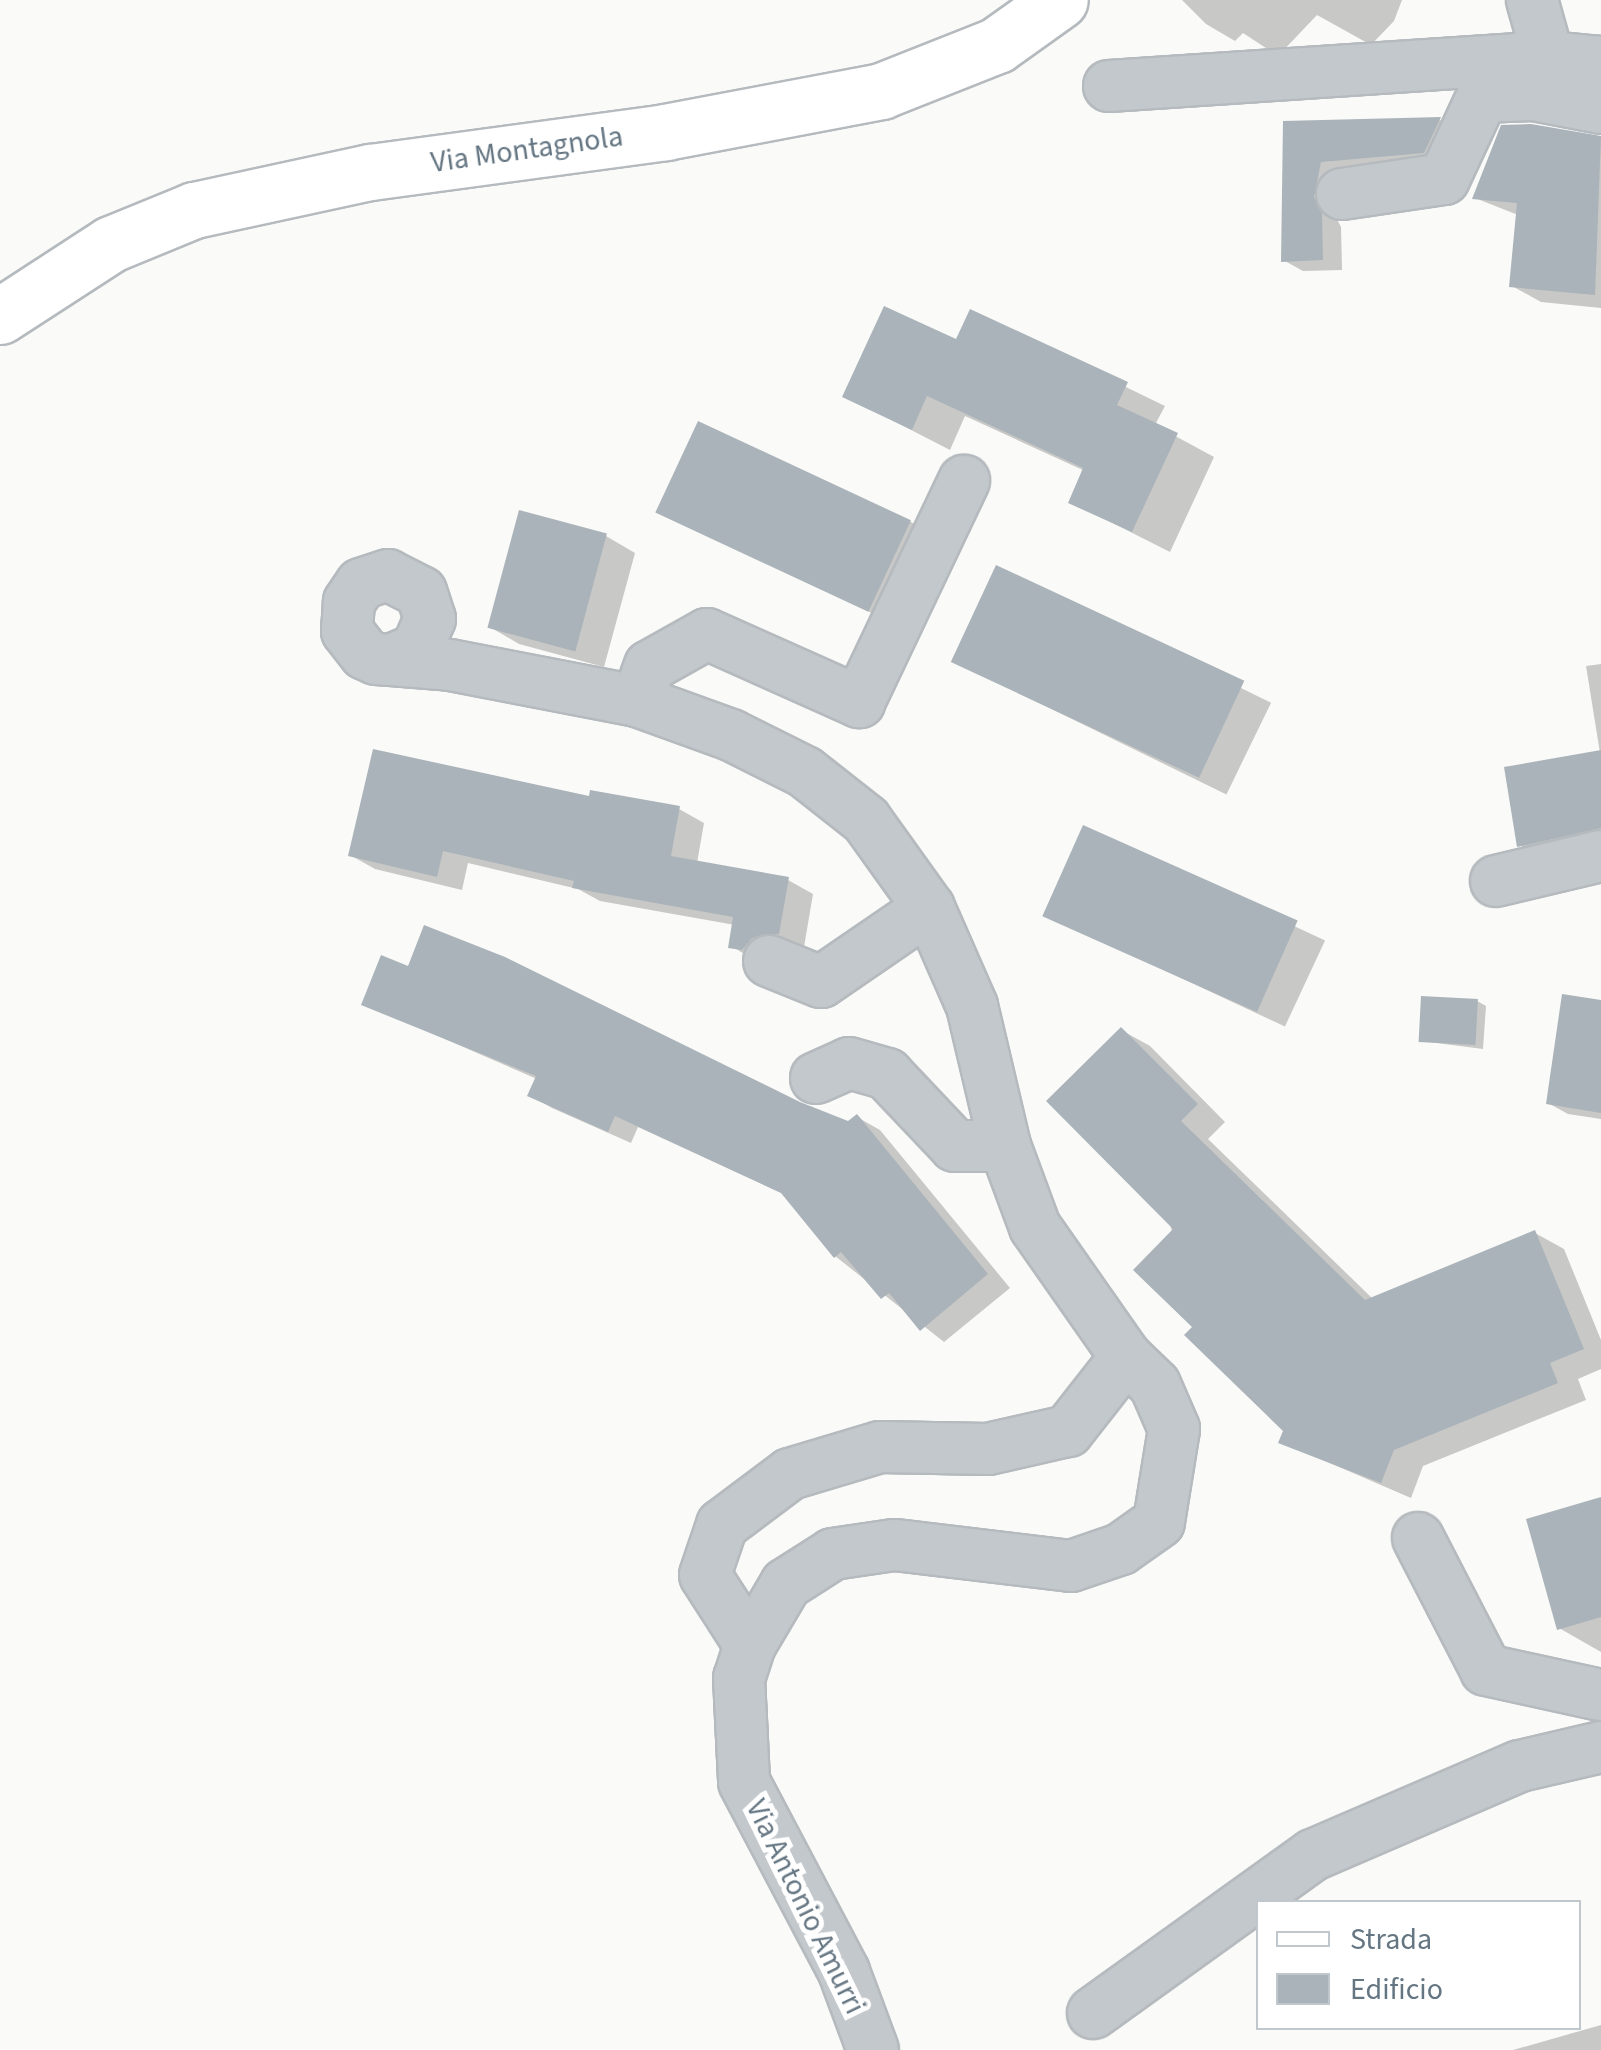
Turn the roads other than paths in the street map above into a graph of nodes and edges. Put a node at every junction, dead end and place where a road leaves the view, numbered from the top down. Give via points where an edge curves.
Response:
1 (1060, 0) edge
2 (1532, 0) edge
3 (1548, 56) junction
4 (1601, 62) edge
5 (1109, 86) dead end
6 (1601, 108) edge
7 (1342, 194) dead end
8 (0, 316) edge
9 (964, 481) dead end
10 (428, 604) junction
11 (391, 660) junction
12 (450, 664) junction
13 (637, 701) junction
14 (1601, 856) edge
15 (1601, 879) edge
16 (929, 908) junction
17 (768, 961) dead end
18 (816, 1078) dead end
19 (1005, 1146) junction
20 (1126, 1356) junction
21 (1418, 1538) dead end
22 (750, 1644) junction
23 (1601, 1695) edge
24 (1601, 1747) edge
25 (1093, 2012) dead end
26 (873, 2050) edge

1 - 8 main road, Via Montagnola via 996,45 881,91 665,132 370,172 194,210 110,244
2 - 3 street
3 - 4 street
3 - 5 street
6 - 7 street via 1533,95 1482,97 1444,179
9 - 13 street via 859,702 706,634 650,666
10 - 11 street via 427,634 418,649
10 - 11 street via 410,582 388,575 361,584 348,602 347,631 354,644
10 - 12 street
11 - 12 street
12 - 13 street
13 - 16 street via 731,735 805,772 866,820
14 - 15 street via 1519,886
16 - 17 street via 821,982
16 - 19 street via 972,1006
18 - 19 street via 849,1064 887,1074 955,1146
19 - 20 street via 1035,1227
20 - 22 street via 1068,1431 988,1449 880,1446 790,1474 722,1525 704,1575
20 - 22 street, Via Antonio Amurri via 1155,1385 1174,1430 1159,1522 1121,1549 1071,1566 894,1545 833,1554 786,1584
21 - 23 street via 1486,1670
22 - 26 street, Via Antonio Amurri via 738,1678 744,1782 844,1972
24 - 25 street via 1520,1766 1312,1855

